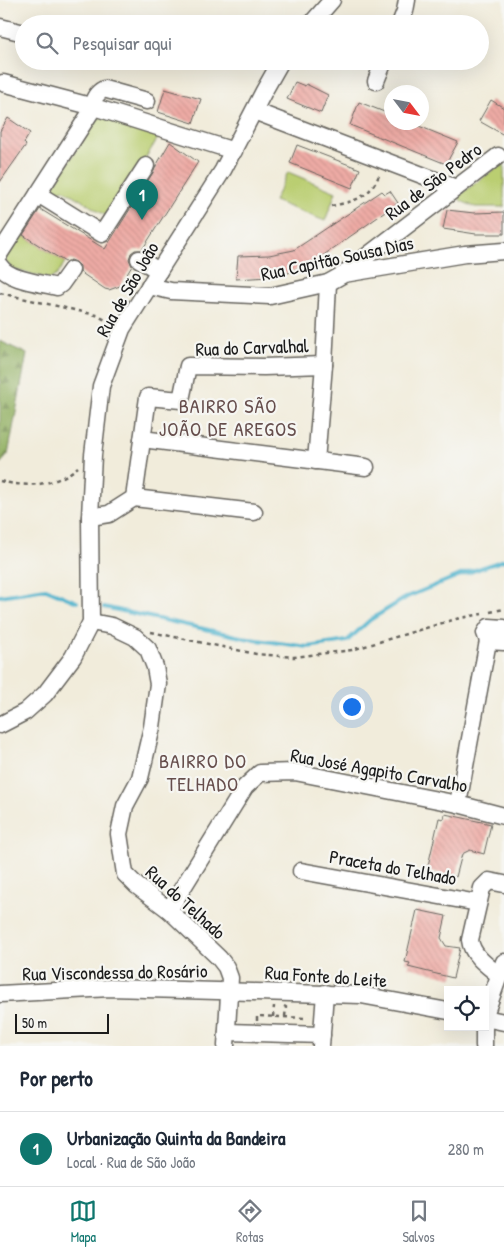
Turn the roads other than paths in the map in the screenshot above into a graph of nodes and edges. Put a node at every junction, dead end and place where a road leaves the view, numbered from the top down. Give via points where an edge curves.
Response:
1 (332, 0) edge
2 (407, 0) edge
3 (319, 15) edge
4 (403, 15) edge
5 (0, 27) edge
6 (15, 31) edge
7 (276, 70) edge
8 (380, 70) edge
9 (376, 80) dead end
10 (3, 82) dead end
11 (147, 101) dead end
12 (93, 107) junction
13 (254, 111) junction
14 (234, 150) junction
15 (498, 156) dead end
16 (146, 166) dead end
17 (456, 188) junction
18 (38, 194) junction
19 (504, 251) edge
20 (0, 253) edge
21 (139, 259) dead end
22 (0, 266) edge
23 (71, 270) dead end
24 (159, 271) junction
25 (344, 274) junction
26 (328, 283) junction
27 (149, 286) junction
28 (324, 365) junction
29 (142, 439) junction
30 (316, 461) junction
31 (366, 467) dead end
32 (134, 498) junction
33 (254, 512) dead end
34 (90, 517) junction
35 (91, 622) junction
36 (504, 628) edge
37 (496, 641) edge
38 (0, 725) edge
39 (458, 804) junction
40 (504, 816) edge
41 (301, 871) dead end
42 (504, 884) edge
43 (478, 903) junction
44 (169, 910) junction
45 (502, 969) edge
46 (230, 991) junction
47 (325, 993) junction
48 (0, 994) edge
49 (489, 1006) edge
50 (444, 1010) edge
51 (489, 1018) edge
52 (504, 1022) edge
53 (484, 1031) edge
54 (227, 1039) edge
55 (321, 1040) edge
56 (484, 1046) edge

1 - 3 street
2 - 4 street
5 - 6 street
7 - 13 street, Rua de São João
8 - 9 street
10 - 12 street
11 - 12 street via 104,89 95,96
12 - 14 street
12 - 18 street
13 - 14 street, Rua de São João
13 - 17 street
14 - 24 street, Rua de São João
15 - 17 street, Rua de São Pedro
16 - 18 street via 102,234
17 - 25 street, Rua de São Pedro
18 - 20 street
19 - 25 street, Rua Capitão Sousa Dias via 465,254
21 - 24 street
22 - 23 street via 11,276 56,287
24 - 27 street, Rua de São João
25 - 26 street, Rua Capitão Sousa Dias
26 - 27 street, Rua Capitão Sousa Dias via 270,296 171,291
26 - 28 street
27 - 34 street, Rua de São João via 122,329 101,386 92,455
28 - 29 street, Rua do Carvalhal via 188,366 181,400 148,397
28 - 30 street
29 - 30 street
29 - 32 street, Rua do Carvalhal
30 - 31 street
32 - 33 street
32 - 34 street via 109,514
34 - 35 street, Rua de São João
35 - 38 street via 73,657 45,694 25,712
35 - 44 street, Rua do Telhado via 112,626 130,635 148,649 155,667 158,684 152,727 140,778 125,806 119,834 125,874
36 - 37 street via 489,627 486,633
37 - 39 street
39 - 40 street, Rua José Agapito Carvalho
39 - 44 street, Rua José Agapito Carvalho via 296,772 260,773 245,787
41 - 43 street, Praceta do Telhado
42 - 43 street via 489,881 482,888
43 - 45 street via 471,947 475,954
44 - 46 street, Rua do Telhado via 226,967
45 - 49 street
46 - 47 street, Rua Fonte do Leite
46 - 48 street, Rua Viscondessa do Rosário via 110,988
46 - 54 street, Rua do Telhado
47 - 50 street, Rua Fonte do Leite via 361,995
47 - 55 street
51 - 52 street
53 - 56 street
54 - 55 street

